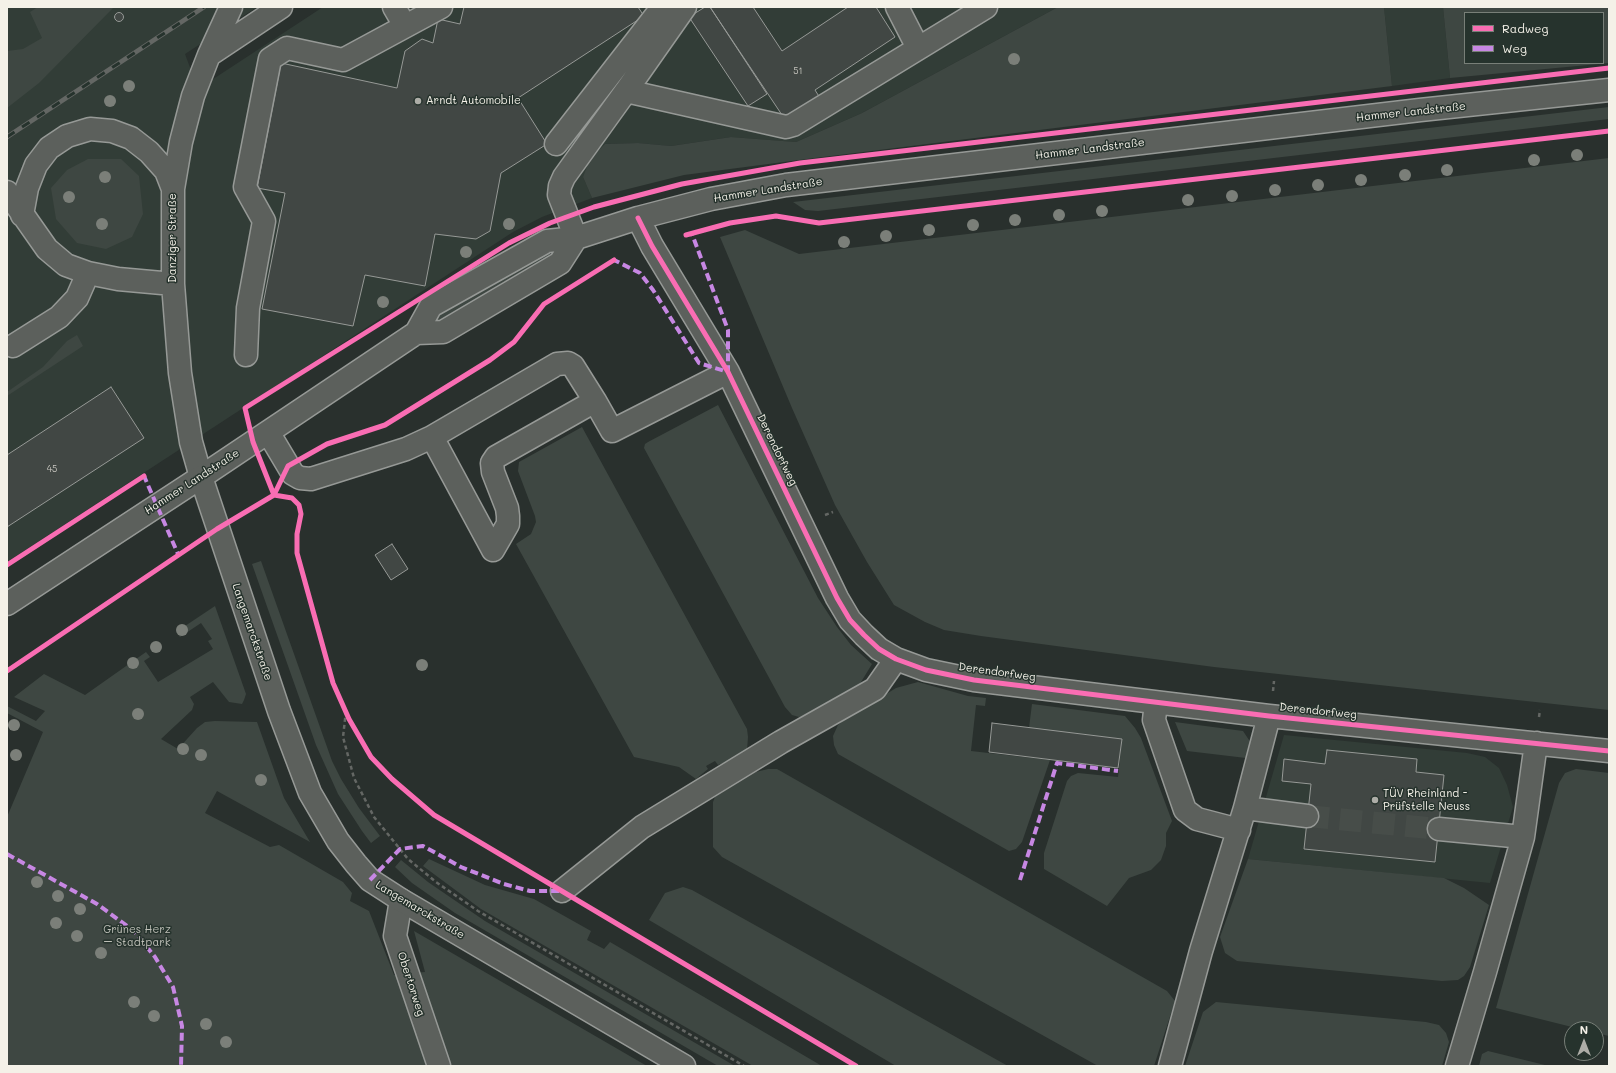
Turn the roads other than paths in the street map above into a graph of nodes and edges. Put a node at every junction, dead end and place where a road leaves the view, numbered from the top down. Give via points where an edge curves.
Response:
1 (232, 7) edge
2 (281, 7) edge
3 (394, 7) edge
4 (441, 7) edge
5 (659, 7) edge
6 (685, 7) edge
7 (897, 7) edge
8 (986, 7) edge
9 (405, 26) junction
10 (918, 48) junction
11 (209, 55) junction
12 (1609, 90) edge
13 (626, 91) junction
14 (556, 144) dead end
15 (174, 188) junction
16 (7, 192) edge
17 (22, 215) junction
18 (638, 218) junction
19 (576, 238) junction
20 (88, 273) junction
21 (173, 284) junction
22 (13, 346) dead end
23 (246, 355) dead end
24 (728, 372) junction
25 (595, 401) junction
26 (268, 432) junction
27 (432, 437) junction
28 (200, 477) junction
29 (7, 604) edge
30 (896, 659) junction
31 (1156, 703) junction
32 (1269, 716) junction
33 (1536, 743) junction
34 (1609, 751) edge
35 (1245, 808) junction
36 (1307, 816) tunnel mouth
37 (1438, 829) tunnel mouth
38 (1239, 830) junction
39 (1523, 837) junction
40 (562, 891) dead end
41 (401, 900) junction
42 (439, 1066) edge
43 (684, 1066) edge
44 (1170, 1066) edge
45 (1457, 1066) edge

1 - 11 street, Danziger Straße
2 - 11 street
3 - 9 street
4 - 9 street
5 - 14 street via 661,9
6 - 13 street
7 - 10 street
8 - 10 street
9 - 23 street via 343,60 287,48 270,59 245,187 264,221 248,308
10 - 13 street via 786,127
11 - 15 street, Danziger Straße via 193,96 181,142
12 - 18 street, Hammer Landstraße via 786,185 711,199
13 - 19 street via 560,186 559,195
15 - 17 street via 166,171 149,152 131,138 112,130 90,129 67,136 49,148 36,165 27,188
15 - 21 street, Danziger Straße
16 - 17 street
17 - 20 street via 47,249 66,265
18 - 19 street, Hammer Landstraße
18 - 24 street, Derendorfweg via 652,246
19 - 26 street, Hammer Landstraße via 547,241 431,306 416,333
20 - 21 street via 118,279
20 - 22 street via 77,298 59,317
21 - 28 street, Danziger Straße via 180,373 191,442
24 - 25 street via 612,431
24 - 30 street, Derendorfweg via 837,598 864,636
25 - 27 street via 573,366 568,363 557,364
25 - 27 street via 496,457 492,464 493,472 507,508 508,524 493,550
26 - 27 street via 293,474 305,479 406,449
26 - 28 street, Hammer Landstraße
28 - 29 street, Hammer Landstraße
28 - 41 street, Langemarckstraße via 279,711 310,793 338,841 370,880
30 - 31 street, Derendorfweg via 926,670 974,680
30 - 40 street via 875,689 781,742 642,827
31 - 32 street, Derendorfweg
31 - 38 street via 1154,720 1185,810 1197,819
32 - 33 street, Derendorfweg
32 - 35 street
33 - 34 street, Derendorfweg
33 - 39 street
35 - 36 street
35 - 38 street
37 - 39 street
38 - 44 street via 1201,951
39 - 45 street
41 - 42 street, Obertorweg via 395,936
41 - 43 street, Langemarckstraße

